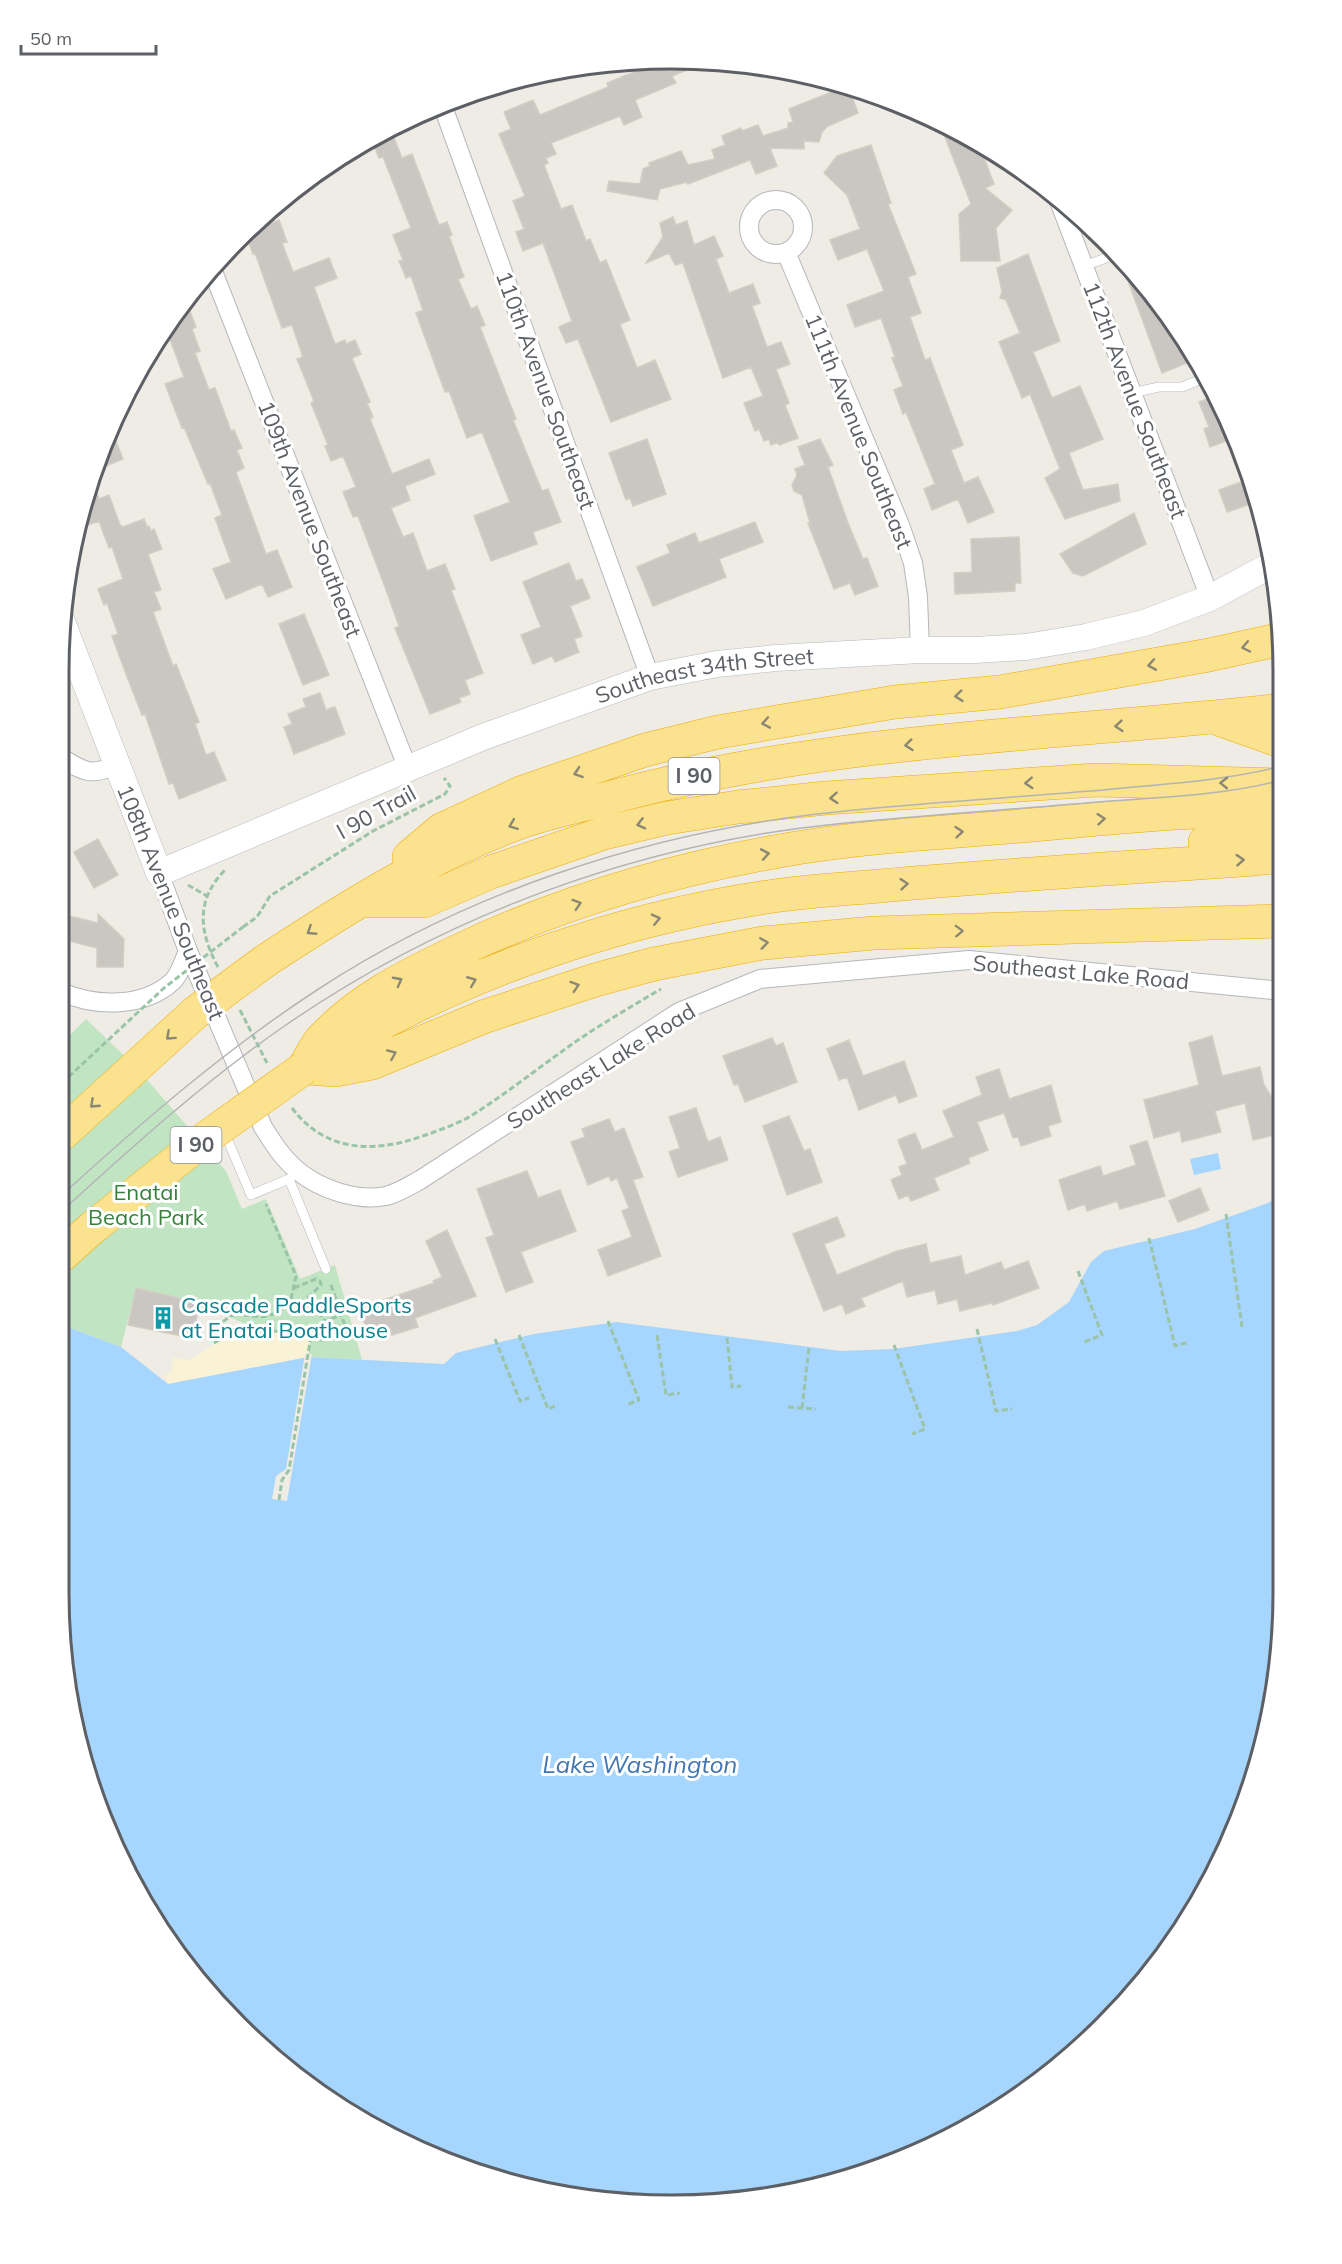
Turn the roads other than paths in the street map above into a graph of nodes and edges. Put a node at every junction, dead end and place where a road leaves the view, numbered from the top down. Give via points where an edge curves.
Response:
1 (445, 113) edge
2 (1064, 215) edge
3 (786, 252) dead end
4 (1108, 257) edge
5 (1084, 266) junction
6 (215, 277) edge
7 (1198, 381) edge
8 (1132, 393) junction
9 (1264, 569) edge
10 (1210, 598) junction
11 (1272, 641) edge
12 (70, 642) edge
13 (920, 650) junction
14 (650, 677) junction
15 (1273, 711) edge
16 (1213, 717) junction
17 (1273, 738) edge
18 (69, 762) edge
19 (116, 765) junction
20 (408, 769) junction
21 (1273, 785) edge
22 (1273, 812) edge
23 (1273, 832) edge
24 (1273, 857) edge
25 (159, 873) junction
26 (972, 878) junction
27 (358, 902) junction
28 (1273, 921) edge
29 (188, 951) junction
30 (1273, 990) edge
31 (69, 995) edge
32 (321, 1059) junction
33 (69, 1128) edge
34 (229, 1143) dead end
35 (293, 1175) junction
36 (69, 1249) edge
37 (326, 1269) road end

1 - 14 street, 110th Avenue Southeast
2 - 5 street, 112th Avenue Southeast
3 - 13 street, 111th Avenue Southeast via 900,525 916,586
4 - 5 lane
5 - 8 street, 112th Avenue Southeast
6 - 20 street, 109th Avenue Southeast
7 - 8 lane via 1182,387
8 - 10 street, 112th Avenue Southeast
9 - 10 street, Southeast 34th Street
10 - 13 street, Southeast 34th Street via 1144,623 1086,637 1026,647
11 -> 27 highway via 1000,692 816,714 645,750 523,792 441,830
12 - 19 street, 108th Avenue Southeast
13 - 14 street, Southeast 34th Street via 776,658
14 - 20 street, Southeast 34th Street via 483,737
15 - 16 highway, I 90
16 - 17 highway
16 -> 27 highway, I 90 via 858,750 759,763 664,783 520,822 450,851
18 - 19 street via 83,771
19 - 25 street, 108th Avenue Southeast
20 - 25 street, Southeast 34th Street
21 -> 27 highway via 1096,780 738,807 604,833 491,872 424,901
32 -> 22 highway via 363,1002 426,966 512,928 612,892 711,864 806,847 1000,828 1166,814
23 - 26 highway
26 -> 24 highway, I 90
25 - 29 street, 108th Avenue Southeast
32 -> 26 highway, I 90 via 439,994 579,940 650,920 777,895
27 -> 33 highway, I 90, bridge via 265,961 195,1013
32 -> 28 highway via 372,1063 483,1017 595,980 763,943 874,933
29 - 31 street via 174,980 152,995 126,1002 100,1002
29 - 35 street, 108th Avenue Southeast via 263,1127
30 - 35 street, Southeast Lake Road via 969,960 760,980 679,1012 400,1191 368,1197
32 - 36 highway, I 90, bridge via 203,1140
34 - 35 lane via 251,1195
35 - 37 lane

